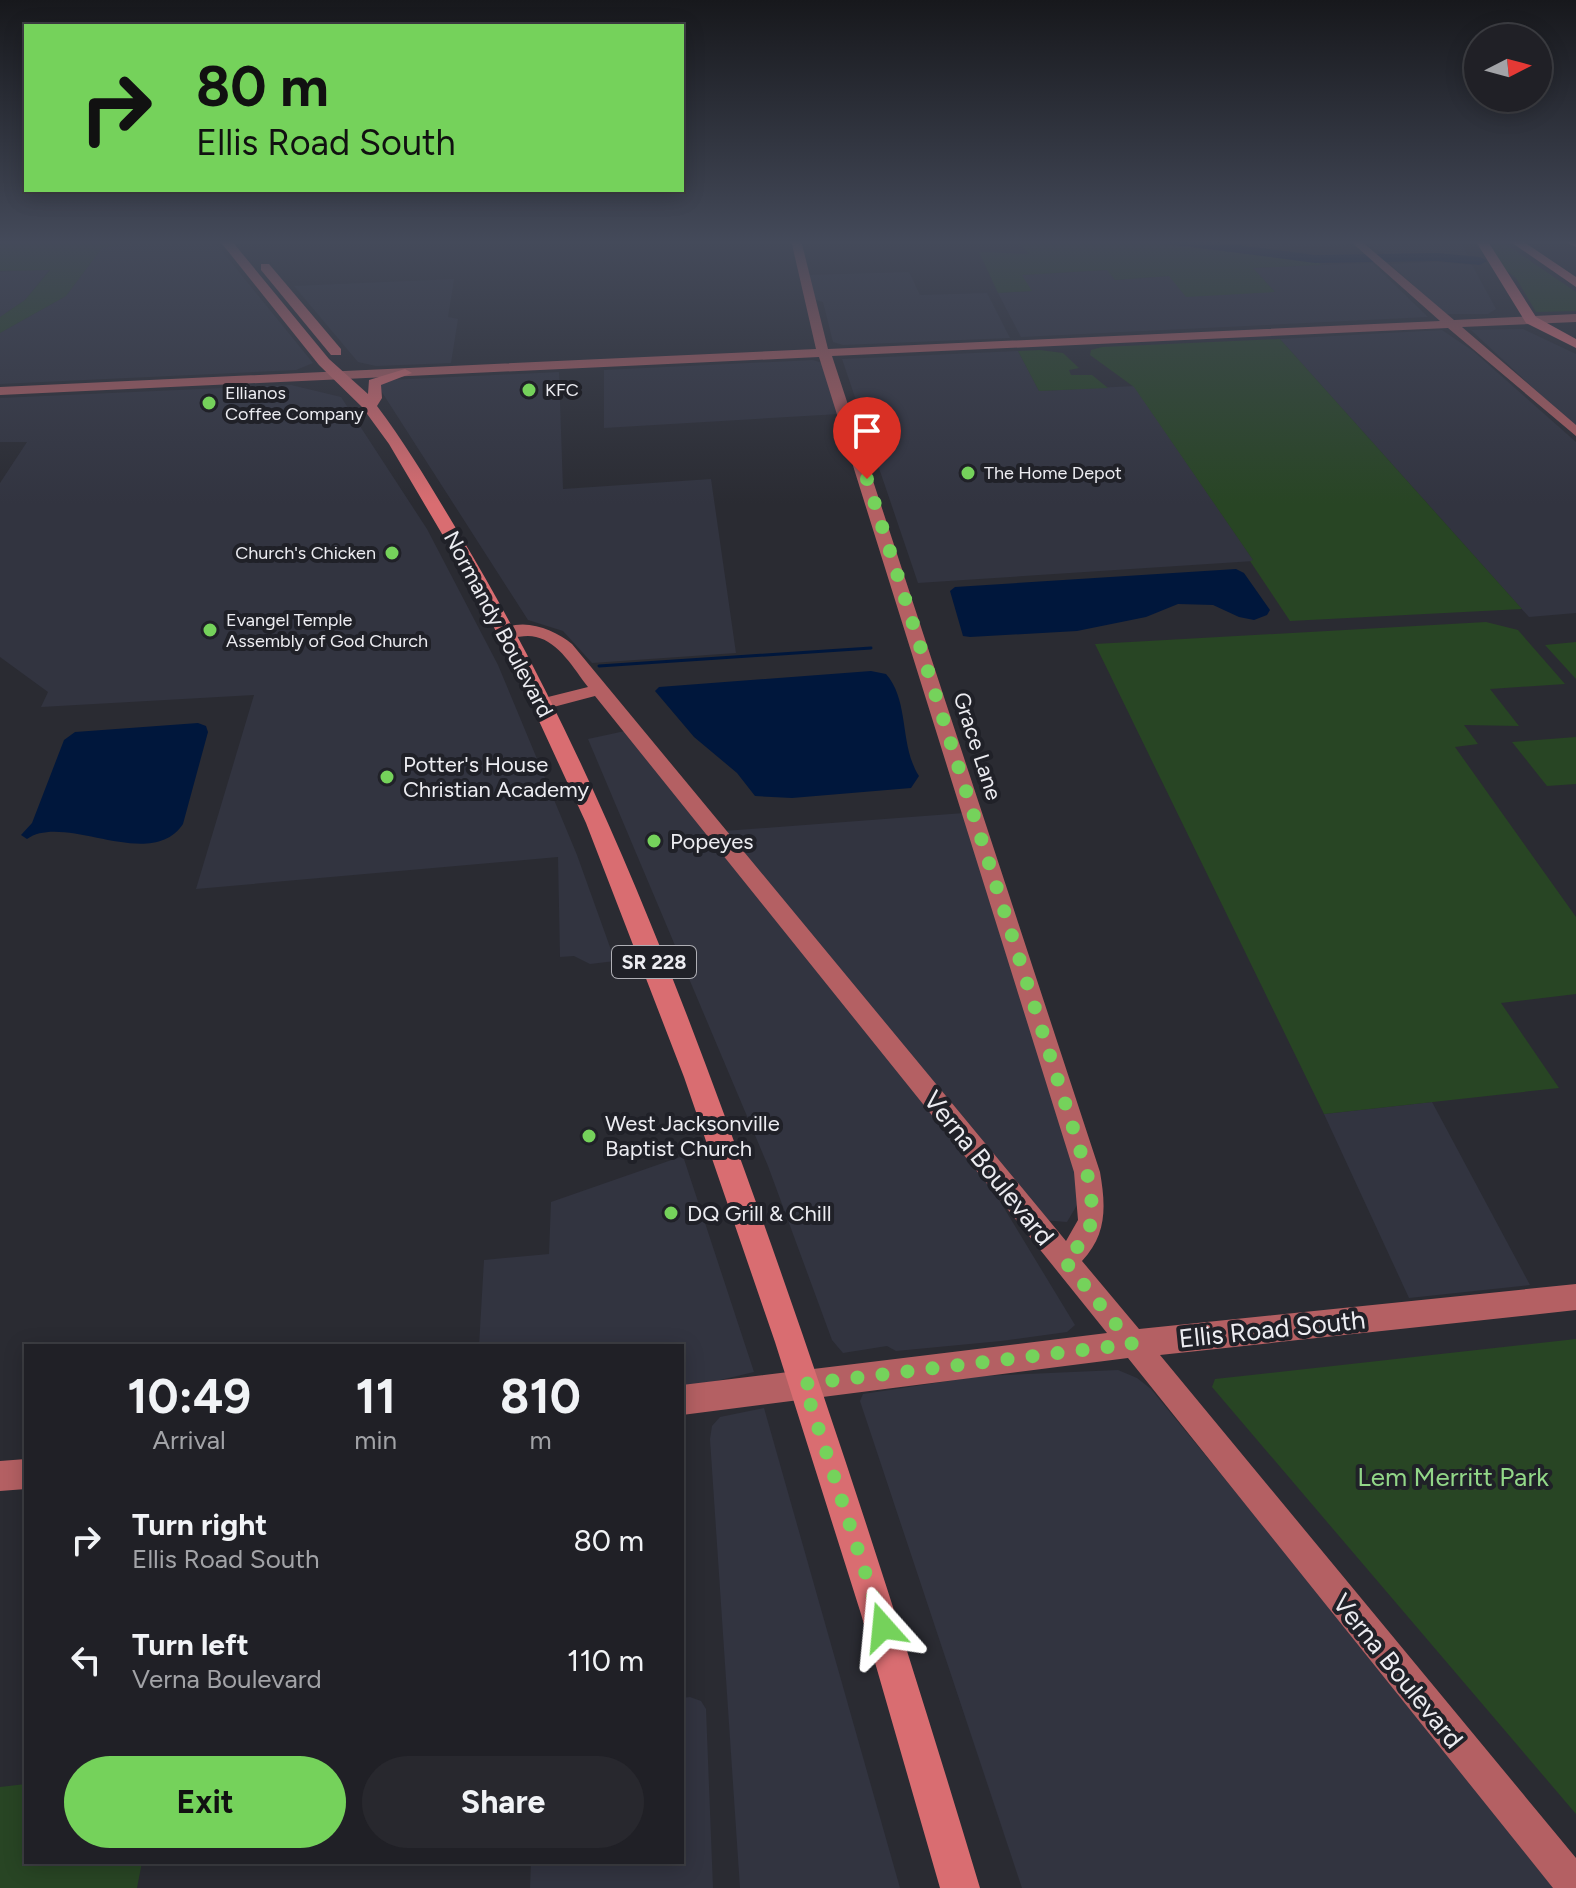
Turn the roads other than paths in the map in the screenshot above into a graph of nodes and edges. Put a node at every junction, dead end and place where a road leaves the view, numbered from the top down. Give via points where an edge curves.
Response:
1 (296, 328) edge
2 (316, 328) edge
3 (817, 328) edge
4 (1342, 328) edge
5 (1455, 328) edge
6 (1546, 328) edge
7 (1576, 344) edge
8 (823, 353) junction
9 (405, 373) junction
10 (345, 375) junction
11 (0, 391) edge
12 (369, 408) junction
13 (1576, 432) edge
14 (507, 633) junction
15 (600, 689) junction
16 (542, 704) junction
17 (1064, 1260) junction
18 (1576, 1297) edge
19 (1132, 1344) junction
20 (804, 1384) junction
21 (684, 1400) edge
22 (24, 1474) edge
23 (0, 1476) edge
24 (1576, 1887) edge
25 (960, 1888) edge

1 - 10 main road, Normandy Boulevard / SR 228 via 324,362
2 - 10 main road, Normandy Boulevard / SR 228 via 344,361
3 - 8 street, Grace Lane
4 - 8 street
5 - 13 street
6 - 7 highway
8 - 9 street
8 - 17 street, Grace Lane via 1087,1172 1091,1228
9 - 10 street
9 - 12 main road via 374,383
10 - 11 street
10 - 12 main road, Normandy Boulevard / SR 228
12 - 14 main road, Normandy Boulevard / SR 228 via 457,541
14 - 15 street, Verna Boulevard via 529,629 550,635
14 - 16 main road, Normandy Boulevard / SR 228
15 - 16 street
15 - 17 street, Verna Boulevard
16 - 20 main road, Normandy Boulevard / SR 228 via 583,788 668,995
17 - 19 street, Verna Boulevard
18 - 19 street, Ellis Road South
19 - 20 street, Ellis Road South
19 - 24 street, Verna Boulevard
20 - 21 street, Ellis Road South
20 - 25 main road, Normandy Boulevard / SR 228 via 898,1672
22 - 23 street

